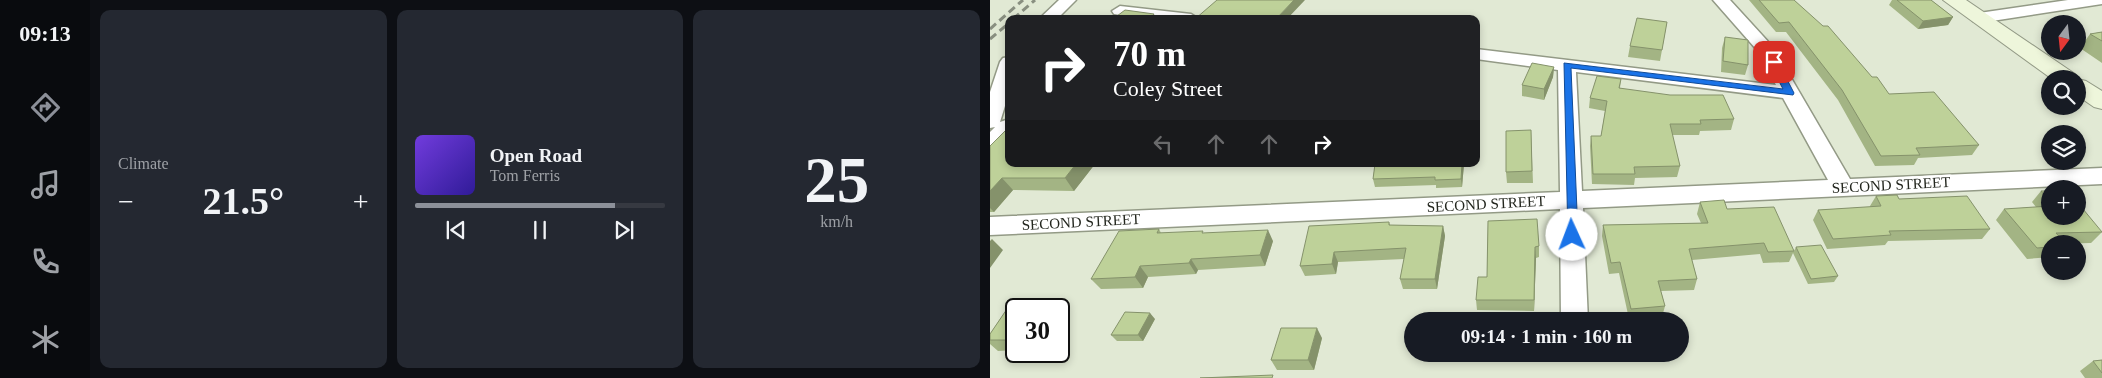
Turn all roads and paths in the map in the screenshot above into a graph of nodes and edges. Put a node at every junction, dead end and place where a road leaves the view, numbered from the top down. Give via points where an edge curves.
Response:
1 (1068, 0) edge
2 (1721, 0) edge
3 (1953, 0) edge
4 (2100, 0) edge
5 (1121, 10) edge
6 (1051, 15) edge
7 (1160, 15) edge
8 (1978, 18) junction
9 (1480, 54) edge
10 (1567, 65) junction
11 (2054, 70) edge
12 (1005, 75) edge
13 (2086, 91) edge
14 (1790, 93) junction
15 (2102, 102) edge
16 (990, 122) edge
17 (1005, 129) edge
18 (990, 144) edge
19 (2102, 176) edge
20 (1844, 188) junction
21 (1571, 200) junction
22 (990, 226) edge
23 (1575, 312) edge

1 - 6 street
2 - 14 street via 1764,47
3 - 8 main road
4 - 8 street
5 - 7 street
8 - 11 main road
9 - 10 street
10 - 14 street
10 - 21 street
12 - 16 street
13 - 15 main road
14 - 20 street
17 - 18 street
19 - 20 street, SECOND STREET
20 - 21 street, SECOND STREET
21 - 22 street, SECOND STREET
21 - 23 street

